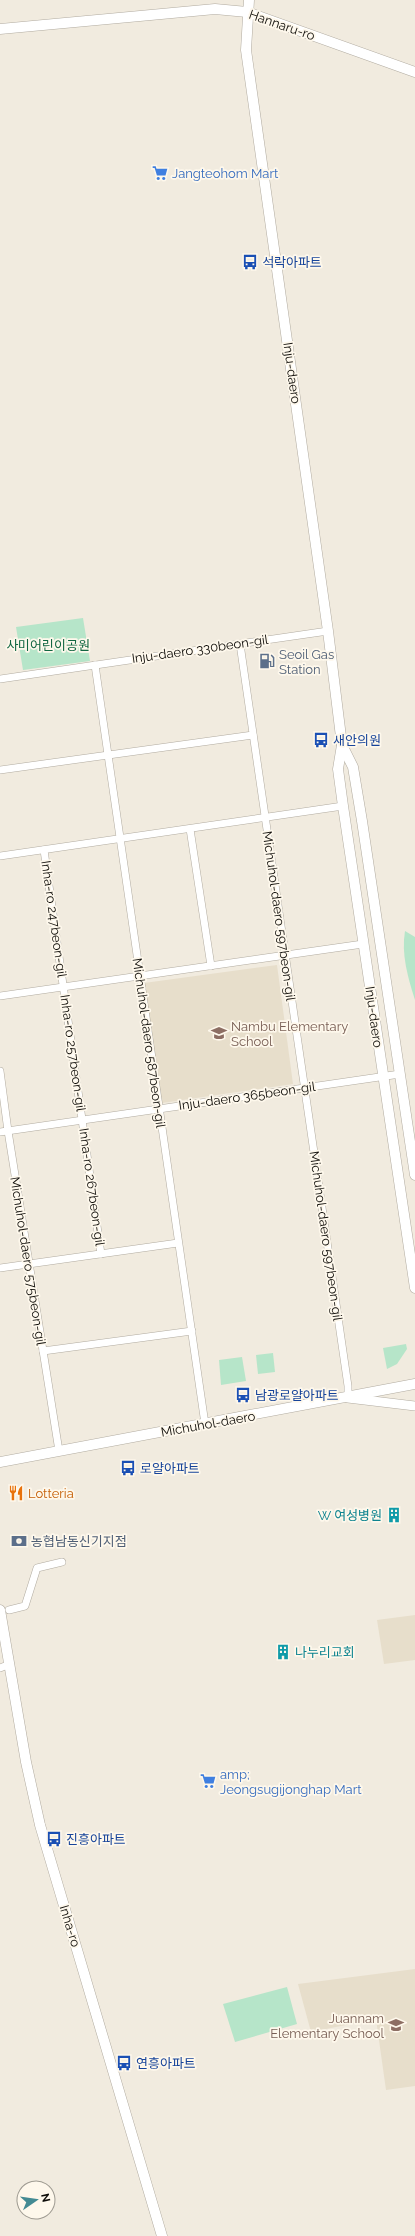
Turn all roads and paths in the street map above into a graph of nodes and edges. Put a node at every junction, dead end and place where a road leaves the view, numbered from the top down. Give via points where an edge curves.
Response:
1 (249, 0) edge
2 (247, 12) junction
3 (0, 29) edge
4 (415, 72) edge
5 (328, 631) junction
6 (240, 644) junction
7 (95, 664) junction
8 (0, 679) edge
9 (253, 734) junction
10 (342, 745) junction
11 (108, 755) junction
12 (0, 770) edge
13 (342, 806) junction
14 (265, 818) junction
15 (190, 829) junction
16 (120, 839) junction
17 (44, 850) junction
18 (0, 856) edge
19 (363, 944) junction
20 (285, 955) junction
21 (211, 966) junction
22 (139, 976) junction
23 (64, 987) junction
24 (0, 996) edge
25 (0, 1071) edge
26 (400, 1074) junction
27 (383, 1076) junction
28 (304, 1087) junction
29 (158, 1108) junction
30 (82, 1120) junction
31 (4, 1131) edge
32 (415, 1175) edge
33 (178, 1243) junction
34 (101, 1254) junction
35 (29, 1264) junction
36 (0, 1268) edge
37 (415, 1288) edge
38 (192, 1331) junction
39 (42, 1351) junction
40 (415, 1384) edge
41 (348, 1398) junction
42 (415, 1406) edge
43 (205, 1424) junction
44 (59, 1451) junction
45 (0, 1462) edge
46 (62, 1562) dead end
47 (4, 1610) edge
48 (2, 1638) edge
49 (5, 1666) edge
50 (162, 2236) edge

1 - 2 main road, Inju-daero
2 - 3 main road, Hannaru-ro via 215,8
2 - 4 main road, Hannaru-ro
2 - 5 main road, Inju-daero via 246,50
5 - 6 street, Inju-daero 330beon-gil
5 - 10 main road, Inju-daero
6 - 7 street, Inju-daero 330beon-gil
6 - 9 street, Michuhol-daero 597beon-gil
7 - 8 street, Inju-daero 330beon-gil
7 - 11 street, Michuhol-daero 587beon-gil
9 - 11 street
9 - 14 street, Michuhol-daero 597beon-gil
10 - 13 main road, Inju-daero via 338,769
10 - 26 main road, Inju-daero via 354,774
11 - 12 street
11 - 16 street, Michuhol-daero 587beon-gil
13 - 14 street
13 - 19 main road, Inju-daero
14 - 15 street
14 - 20 street, Michuhol-daero 597beon-gil
15 - 16 street
15 - 21 street
16 - 17 street
16 - 22 street, Michuhol-daero 587beon-gil
17 - 18 street
17 - 23 street, Inha-ro 247beon-gil
19 - 20 street, Inha-ro 247beon-gil
19 - 27 main road, Inju-daero
20 - 21 street, Inha-ro 247beon-gil
20 - 28 street, Michuhol-daero 597beon-gil
21 - 22 street, Inha-ro 247beon-gil
22 - 23 street, Inha-ro 247beon-gil
22 - 29 street, Michuhol-daero 587beon-gil
23 - 24 street, Inha-ro 247beon-gil
23 - 30 street, Inha-ro 257beon-gil
25 - 31 street, Michuhol-daero 575beon-gil
26 - 27 street, Inju-daero 365beon-gil
26 - 32 main road, Inju-daero
27 - 28 street, Inju-daero 365beon-gil
27 - 37 main road, Inju-daero
28 - 29 street, Inju-daero 365beon-gil
28 - 41 street, Michuhol-daero 597beon-gil
29 - 30 street, Inju-daero 365beon-gil
29 - 33 street, Michuhol-daero 587beon-gil
30 - 31 street, Inju-daero 365beon-gil
30 - 34 street, Inha-ro 267beon-gil
31 - 35 street, Michuhol-daero 575beon-gil
33 - 34 street, Inha-ro 267beon-gil
33 - 38 street, Michuhol-daero 587beon-gil
34 - 35 street, Inha-ro 267beon-gil
35 - 36 street, Inha-ro 267beon-gil
35 - 39 street, Michuhol-daero 575beon-gil
38 - 39 street
38 - 43 street, Michuhol-daero 587beon-gil
39 - 44 street, Michuhol-daero 575beon-gil
40 - 41 main road, Michuhol-daero
41 - 42 street
41 - 43 main road, Michuhol-daero
43 - 44 main road, Michuhol-daero
44 - 45 main road, Michuhol-daero
46 - 47 street via 37,1568 25,1606
47 - 48 main road, Inha-ro
48 - 49 main road, Inha-ro
49 - 50 main road, Inha-ro via 40,1825

